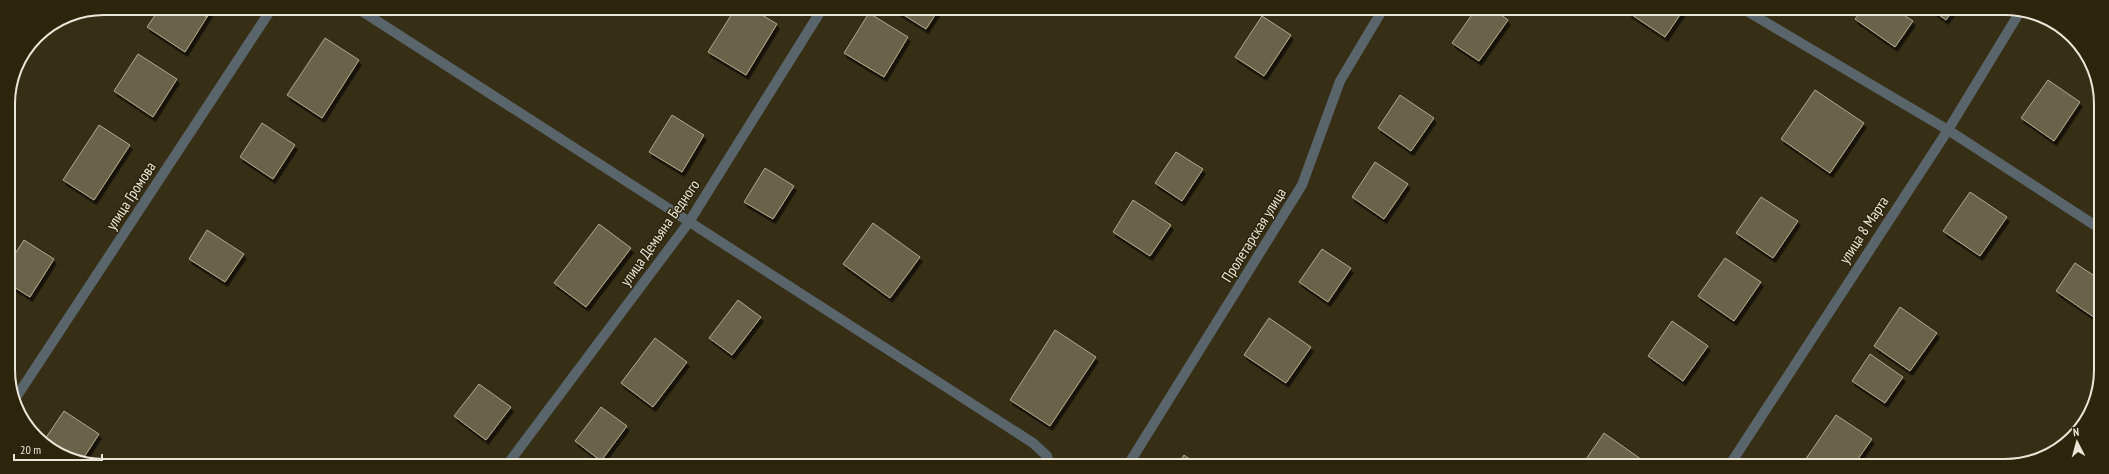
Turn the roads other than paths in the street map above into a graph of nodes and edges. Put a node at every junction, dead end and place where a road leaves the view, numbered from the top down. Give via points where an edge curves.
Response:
1 (267, 15) edge
2 (368, 15) edge
3 (818, 15) edge
4 (1379, 15) edge
5 (1753, 15) edge
6 (2017, 16) edge
7 (1948, 130) junction
8 (689, 222) junction
9 (2094, 225) edge
10 (19, 395) edge
11 (511, 459) edge
12 (1048, 459) edge
13 (1132, 459) edge
14 (1734, 459) edge

1 - 10 street, улица Громова
2 - 8 street
3 - 8 street, улица Демьяна Бедного
4 - 13 street, Пролетарская улица via 1340,81 1302,185
5 - 7 street
6 - 7 street, улица 8 Марта
7 - 9 street
7 - 14 street, улица 8 Марта
8 - 11 street, улица Демьяна Бедного
8 - 12 street via 1033,443

